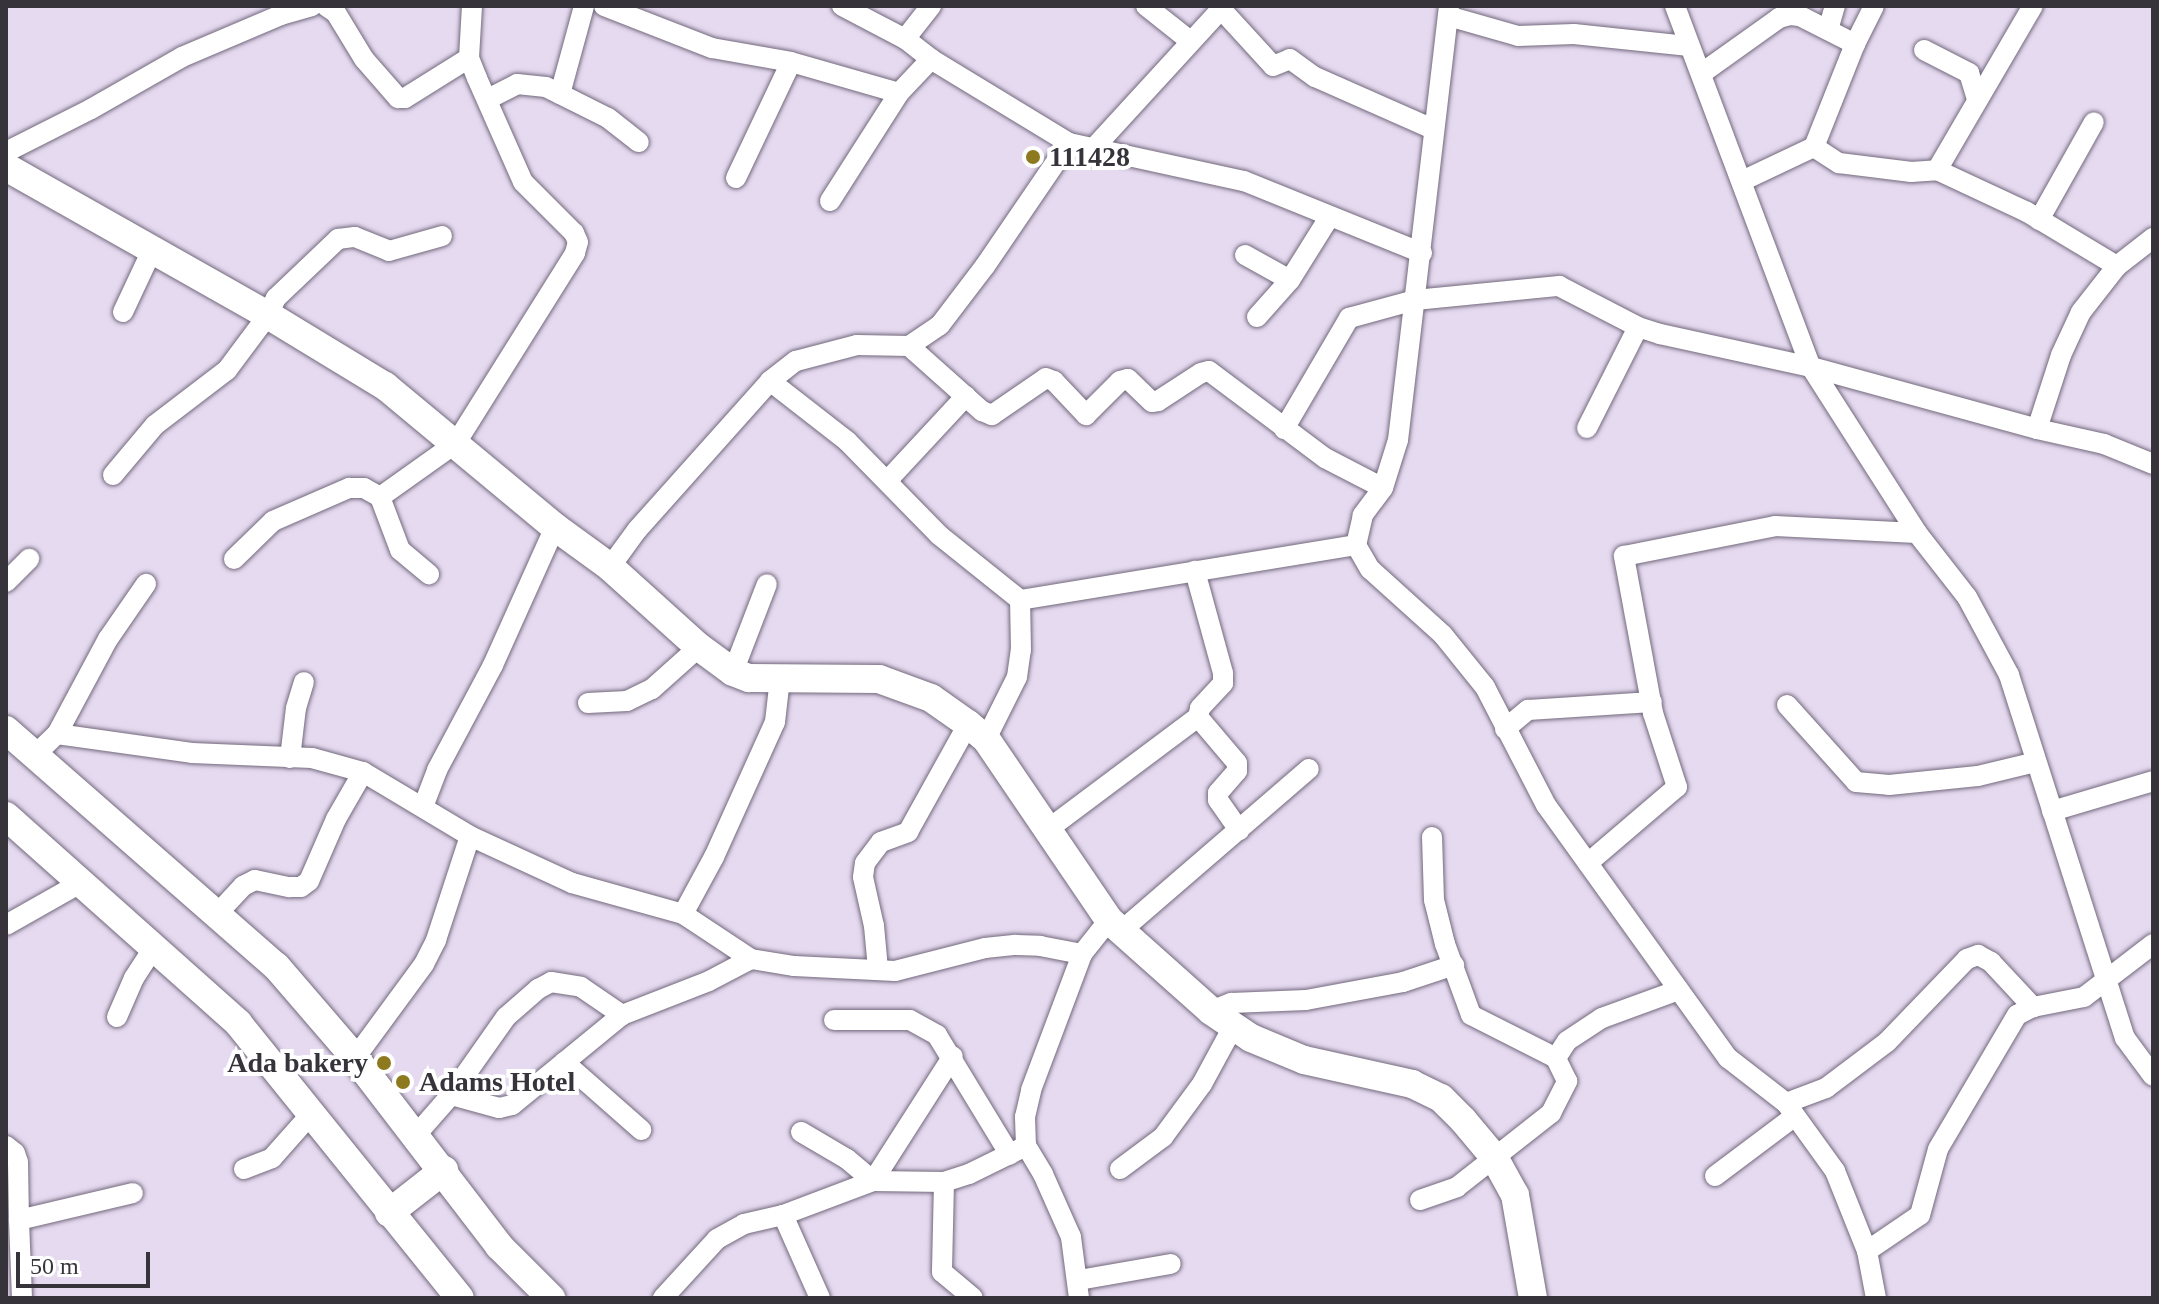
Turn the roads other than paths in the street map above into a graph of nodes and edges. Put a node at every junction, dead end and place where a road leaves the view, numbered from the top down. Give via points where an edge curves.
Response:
1 (312, 6) edge
2 (326, 6) edge
3 (472, 6) edge
4 (584, 6) edge
5 (604, 6) edge
6 (842, 6) edge
7 (931, 6) edge
8 (1146, 6) edge
9 (1675, 6) edge
10 (1835, 6) edge
11 (1874, 6) edge
12 (2033, 6) edge
13 (1222, 8) edge
14 (1448, 11) edge
15 (1828, 30) junction
16 (905, 39) junction
17 (1189, 40) junction
18 (1855, 44) junction
19 (1689, 46) junction
20 (1924, 50) dead end
21 (469, 58) junction
22 (931, 59) junction
23 (791, 62) junction
24 (1702, 73) junction
25 (899, 93) junction
26 (560, 94) junction
27 (488, 99) junction
28 (1977, 99) junction
29 (2094, 122) dead end
30 (1433, 129) junction
31 (639, 142) dead end
32 (1069, 143) junction
33 (1814, 147) junction
34 (1092, 150) junction
35 (6, 152) edge
36 (6, 167) edge
37 (1937, 170) junction
38 (736, 178) dead end
39 (1742, 181) junction
40 (830, 201) dead end
41 (1330, 216) junction
42 (2039, 220) junction
43 (442, 236) dead end
44 (2153, 238) edge
45 (152, 250) junction
46 (1422, 253) junction
47 (1245, 255) dead end
48 (2117, 266) junction
49 (1290, 280) junction
50 (1415, 300) junction
51 (123, 312) dead end
52 (268, 315) junction
53 (1257, 317) dead end
54 (1638, 327) junction
55 (909, 346) junction
56 (1811, 367) junction
57 (770, 381) junction
58 (966, 396) junction
59 (1587, 428) dead end
60 (1284, 429) junction
61 (2037, 429) junction
62 (456, 443) junction
63 (2153, 464) edge
64 (113, 475) dead end
65 (887, 481) junction
66 (1383, 488) junction
67 (380, 497) junction
68 (555, 527) junction
69 (1917, 533) junction
70 (1356, 545) junction
71 (29, 559) dead end
72 (234, 559) dead end
73 (610, 567) junction
74 (1195, 571) junction
75 (429, 574) dead end
76 (6, 582) edge
77 (146, 584) dead end
78 (767, 584) dead end
79 (1020, 600) junction
80 (699, 647) junction
81 (733, 672) junction
82 (780, 678) junction
83 (304, 682) dead end
84 (1652, 702) junction
85 (588, 703) dead end
86 (1787, 705) dead end
87 (1198, 717) junction
88 (1505, 729) junction
89 (6, 730) edge
90 (977, 732) junction
91 (57, 734) junction
92 (35, 755) junction
93 (290, 758) junction
94 (2036, 762) junction
95 (1309, 769) dead end
96 (363, 772) junction
97 (2153, 781) edge
98 (423, 807) junction
99 (2052, 811) junction
100 (6, 816) edge
101 (1047, 830) junction
102 (1239, 830) junction
103 (470, 836) junction
104 (1432, 837) dead end
105 (1588, 863) junction
106 (82, 882) junction
107 (218, 913) junction
108 (683, 914) junction
109 (6, 925) edge
110 (1115, 926) junction
111 (2153, 944) edge
112 (155, 946) junction
113 (1082, 954) junction
114 (751, 959) junction
115 (1454, 965) junction
116 (878, 969) junction
117 (2109, 979) junction
118 (1679, 990) junction
119 (2033, 1007) junction
120 (622, 1015) junction
121 (117, 1017) dead end
122 (1222, 1019) junction
123 (834, 1020) dead end
124 (953, 1056) junction
125 (355, 1058) junction
126 (1556, 1058) junction
127 (564, 1062) junction
128 (2153, 1076) edge
129 (451, 1095) junction
130 (1790, 1109) junction
131 (311, 1114) junction
132 (641, 1130) dead end
133 (801, 1132) dead end
134 (416, 1135) junction
135 (6, 1146) edge
136 (1018, 1150) junction
137 (1494, 1157) junction
138 (244, 1169) dead end
139 (1120, 1169) dead end
140 (444, 1170) junction
141 (1715, 1176) dead end
142 (873, 1181) junction
143 (944, 1182) junction
144 (133, 1193) dead end
145 (1420, 1200) dead end
146 (389, 1213) junction
147 (783, 1215) junction
148 (19, 1220) junction
149 (1867, 1251) junction
150 (1171, 1264) dead end
151 (1079, 1289) edge
152 (22, 1298) edge
153 (460, 1298) edge
154 (551, 1298) edge
155 (663, 1298) edge
156 (820, 1298) edge
157 (973, 1298) edge
158 (1533, 1298) edge
159 (1876, 1298) edge

1 - 35 street via 182,57
2 - 21 street via 398,98
3 - 21 street
4 - 26 street
5 - 23 street via 712,48
6 - 16 street
7 - 16 street
8 - 17 street
9 - 19 street
10 - 15 street
11 - 18 street
12 - 28 street
13 - 17 street
13 - 30 street via 1273,66 1290,59 1315,77
14 - 19 street via 1518,36 1574,34
14 - 30 street
15 - 18 street
15 - 24 street via 1800,16 1779,18
16 - 22 street
17 - 34 street
18 - 33 street
19 - 24 street
20 - 28 street via 1969,73
21 - 27 street
22 - 25 street
22 - 32 street
23 - 25 street
23 - 38 street
24 - 39 street
25 - 40 street
26 - 27 street via 517,84
26 - 31 street via 608,118
27 - 62 street via 523,182 578,242
28 - 37 street
29 - 42 street
30 - 46 street
32 - 34 street
32 - 55 street via 949,313 925,338
33 - 37 street via 1839,163
33 - 39 street
34 - 41 street via 1211,172
36 - 45 street
37 - 42 street
39 - 56 street
41 - 46 street
41 - 49 street
42 - 48 street
43 - 52 street via 389,251 355,237 338,239 290,281
44 - 48 street
45 - 51 street
45 - 52 street
46 - 50 street
47 - 49 street
48 - 61 street via 2081,312
49 - 53 street
50 - 54 street via 1559,286
50 - 60 street via 1349,318
50 - 66 street via 1398,440
52 - 62 street via 385,386
52 - 64 street via 227,370 155,425
54 - 56 street
54 - 59 street
55 - 57 street via 828,350 796,361
55 - 58 street
56 - 61 street
56 - 69 street
57 - 65 street via 847,441
57 - 73 street
58 - 60 street via 982,411 999,413 1046,378 1086,415 1120,381 1128,379 1152,402 1209,371
58 - 65 street
60 - 66 street
61 - 63 street via 2104,444
62 - 67 street
62 - 68 street
65 - 79 street via 939,535
66 - 70 street via 1363,515
67 - 72 street via 364,488 332,494 273,521
67 - 75 street via 400,550
68 - 73 street
68 - 98 street
69 - 84 street via 1775,526 1624,556
69 - 94 street via 1967,597 2009,675
70 - 74 street
70 - 88 street via 1393,593 1443,635 1485,687
71 - 76 street
73 - 80 street
74 - 79 street
74 - 87 street via 1223,673 1223,683
77 - 91 street via 108,639
78 - 81 street
79 - 90 street via 1017,677
80 - 81 street
80 - 85 street via 652,689 627,701
81 - 82 street
82 - 90 street via 879,679 931,698
82 - 108 street via 775,722
83 - 93 street
84 - 88 street via 1528,710
84 - 105 street via 1677,787
86 - 94 street via 1856,782 1889,785 1978,776
87 - 101 street
87 - 102 street via 1237,763 1218,800
88 - 105 street via 1546,805
89 - 92 street
90 - 101 street
90 - 116 street via 908,832 881,842 865,863
91 - 92 street
91 - 93 street via 192,753
92 - 107 street
93 - 96 street via 333,761
94 - 99 street
95 - 102 street
96 - 98 street
96 - 107 street via 309,881 289,887 255,880
97 - 99 street
98 - 103 street
99 - 117 street
100 - 106 street
101 - 110 street
102 - 110 street
103 - 108 street via 572,883
103 - 125 street via 430,952
104 - 115 street via 1434,900
105 - 118 street
106 - 109 street
106 - 112 street
107 - 125 street via 276,966
108 - 114 street
110 - 113 street
110 - 122 street
111 - 117 street
112 - 121 street
112 - 131 street via 238,1023
113 - 116 street via 1016,945 895,971
113 - 136 street via 1031,1090
114 - 116 street
114 - 120 street
115 - 122 street via 1403,982 1306,1000 1231,1003
115 - 126 street via 1471,1015
117 - 119 street via 2084,997
117 - 128 street via 2125,1038
118 - 126 street via 1602,1018 1567,1041
118 - 130 street via 1728,1058
119 - 130 street via 1991,962 1978,955 1967,959 1887,1042
119 - 149 street via 2017,1015 1938,1149 1920,1215
120 - 127 street
120 - 129 street via 581,987 551,982 506,1017
122 - 137 street via 1304,1060 1412,1084 1441,1098
122 - 139 street via 1202,1084 1163,1137
123 - 124 street via 910,1020 937,1035
124 - 136 street
124 - 142 street
125 - 134 street
126 - 137 street via 1567,1081 1551,1113
127 - 129 street via 512,1105 499,1108
127 - 132 street
129 - 134 street
130 - 141 street
130 - 149 street via 1835,1171
131 - 138 street via 272,1158
131 - 146 street
133 - 142 street
134 - 140 street
135 - 148 street via 18,1162
136 - 143 street
136 - 151 street via 1062,1212
137 - 145 street via 1457,1187
137 - 158 street via 1515,1195
140 - 146 street
140 - 154 street via 499,1246
142 - 143 street
142 - 147 street
143 - 157 street via 942,1272
144 - 148 street
146 - 153 street
147 - 155 street via 744,1224 717,1239
147 - 156 street
148 - 152 street
149 - 159 street
150 - 151 street

